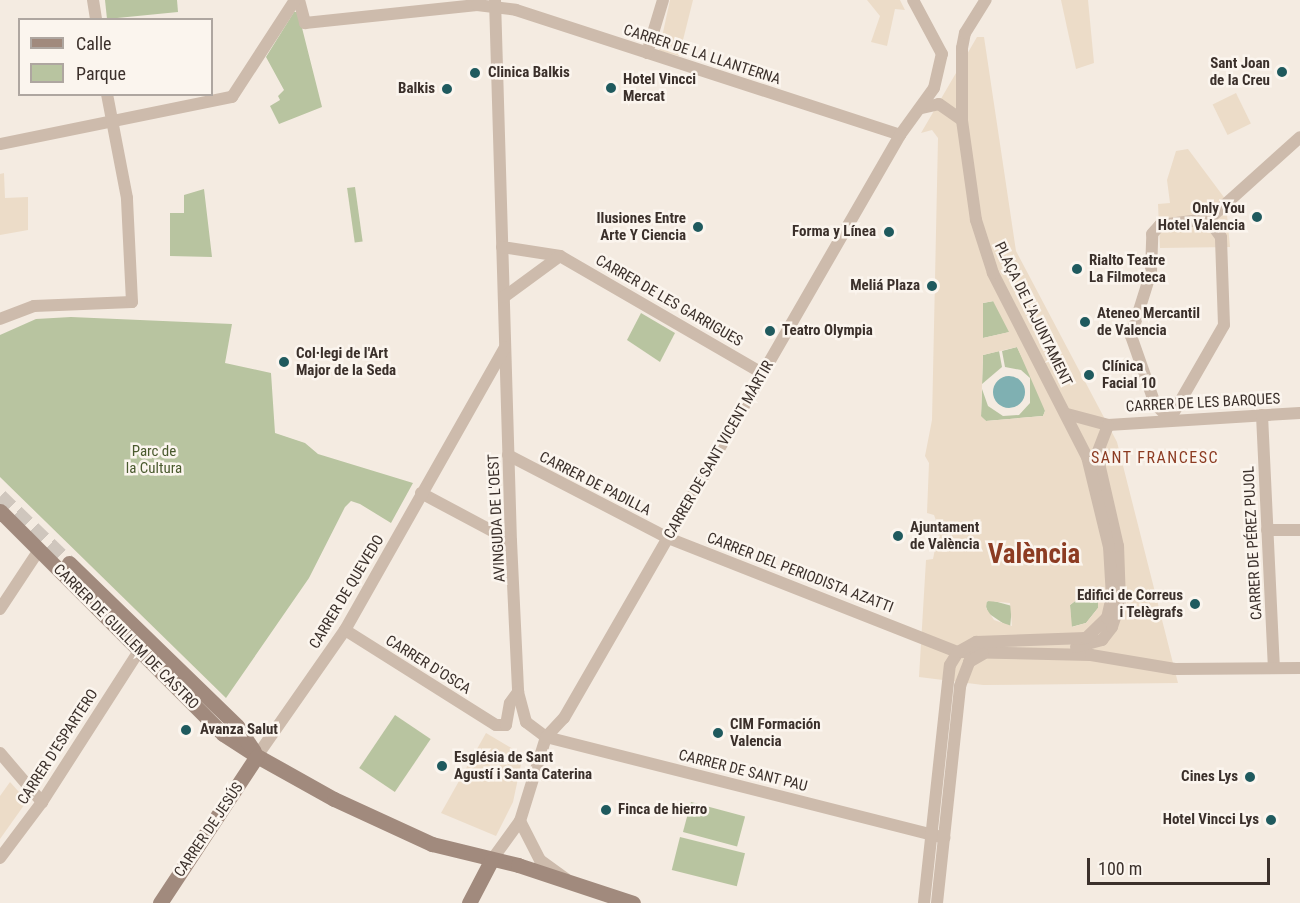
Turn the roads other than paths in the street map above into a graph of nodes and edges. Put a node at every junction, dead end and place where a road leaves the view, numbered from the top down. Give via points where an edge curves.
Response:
1 (93, 0) edge
2 (295, 0) edge
3 (299, 0) edge
4 (663, 0) edge
5 (913, 0) edge
6 (986, 0) edge
7 (495, 3) edge
8 (414, 5) edge
9 (96, 18) edge
10 (647, 53) junction
11 (108, 96) edge
12 (922, 108) junction
13 (962, 120) junction
14 (112, 125) junction
15 (900, 135) junction
16 (1300, 137) edge
17 (0, 144) edge
18 (1202, 223) junction
19 (502, 247) junction
20 (560, 256) junction
21 (504, 297) junction
22 (0, 319) edge
23 (506, 343) junction
24 (762, 373) junction
25 (1066, 413) junction
26 (1300, 413) edge
27 (1262, 415) junction
28 (1170, 419) junction
29 (1108, 424) junction
30 (508, 455) junction
31 (421, 493) junction
32 (0, 511) edge
33 (1268, 530) junction
34 (1300, 530) edge
35 (668, 538) junction
36 (511, 541) junction
37 (39, 550) junction
38 (69, 563) tunnel mouth
39 (0, 609) edge
40 (345, 630) junction
41 (139, 651) junction
42 (958, 652) junction
43 (984, 654) junction
44 (1300, 668) edge
45 (1274, 669) junction
46 (518, 692) junction
47 (496, 725) joint
48 (546, 737) junction
49 (0, 753) edge
50 (257, 756) junction
51 (42, 802) junction
52 (520, 821) junction
53 (938, 837) junction
54 (0, 858) edge
55 (491, 861) junction
56 (571, 882) junction
57 (160, 903) edge
58 (469, 903) edge
59 (633, 903) edge
60 (924, 903) edge
61 (937, 903) edge

1 - 9 street
2 - 14 street via 232,97
3 - 8 street via 305,22
4 - 10 street
5 - 12 street, CARRER DE SANT VICENT MÀRTIR via 943,63
6 - 13 street, PLAÇA DE L'AJUNTAMENT via 965,33
7 - 8 street
7 - 10 street, CARRER DE LA LLANTERNA
7 - 19 street, AVINGUDA DE L'OEST
10 - 15 street, CARRER DE LA LLANTERNA
11 - 14 street
12 - 13 street via 947,106
12 - 15 street, CARRER DE SANT VICENT MÀRTIR
13 - 25 street, PLAÇA DE L'AJUNTAMENT via 982,244
14 - 17 street
14 - 22 street via 128,198 132,302 34,306
15 - 24 street, CARRER DE SANT VICENT MÀRTIR
16 - 18 street
18 - 28 street via 1213,226 1221,237 1224,325
18 - 28 street via 1164,224 1152,234 1151,272 1131,336 1155,404
19 - 20 street, CARRER DE LES GARRIGUES
19 - 21 street, AVINGUDA DE L'OEST
20 - 21 street
20 - 24 street, CARRER DE LES GARRIGUES
21 - 23 street, AVINGUDA DE L'OEST
23 - 30 street, AVINGUDA DE L'OEST
23 - 31 street, CARRER DE QUEVEDO
24 - 35 street, CARRER DE SANT VICENT MÀRTIR
25 - 29 street via 1076,420
25 - 42 street, PLAÇA DE L'AJUNTAMENT via 1088,457 1106,533 1112,576 1107,618 1079,640 984,641 968,644
26 - 27 street, CARRER DE LES BARQUES
27 - 28 street, CARRER DE LES BARQUES
27 - 33 street, CARRER DE PÉREZ PUJOL
28 - 29 street, CARRER DE LES BARQUES
29 - 43 street via 1097,454 1120,560 1120,602 1112,627 1094,644 994,647
30 - 35 street, CARRER DE PADILLA
30 - 36 street, AVINGUDA DE L'OEST
31 - 36 street
31 - 40 street, CARRER DE QUEVEDO
32 - 37 main road, CARRER DE GUILLEM DE CASTRO
33 - 34 street
33 - 45 street, CARRER DE PÉREZ PUJOL
35 - 42 street, CARRER DEL PERIODISTA AZATTI
35 - 48 street, CARRER DE SANT VICENT MÀRTIR via 564,718
36 - 46 street, AVINGUDA DE L'OEST
37 - 39 street
37 - 41 main road, CARRER DE GUILLEM DE CASTRO
38 - 50 main road, CARRER DE GUILLEM DE CASTRO via 237,726
40 - 47 street, CARRER D'OSCA
40 - 50 street, CARRER DE QUEVEDO
41 - 50 main road, CARRER DE GUILLEM DE CASTRO via 223,734
41 - 51 street, CARRER D'ESPARTERO
42 - 43 street
42 - 53 street via 947,681
43 - 45 street via 1091,655 1175,669
43 - 53 street via 969,662 960,682
44 - 45 street
46 - 47 street, AVINGUDA DE L'OEST via 510,703 506,725
46 - 48 street, AVINGUDA DE L'OEST via 526,722
48 - 52 street
48 - 53 street, CARRER DE SANT PAU
49 - 51 street
50 - 55 main road, CARRER DE GUILLEM DE CASTRO via 416,837
50 - 57 main road, CARRER DE JESÚS
51 - 54 street, CARRER D'ESPARTERO
52 - 55 street
52 - 56 street via 540,860
53 - 60 street
53 - 61 street
55 - 56 main road, CARRER DE GUILLEM DE CASTRO
55 - 58 main road
56 - 59 main road, CARRER DE GUILLEM DE CASTRO

